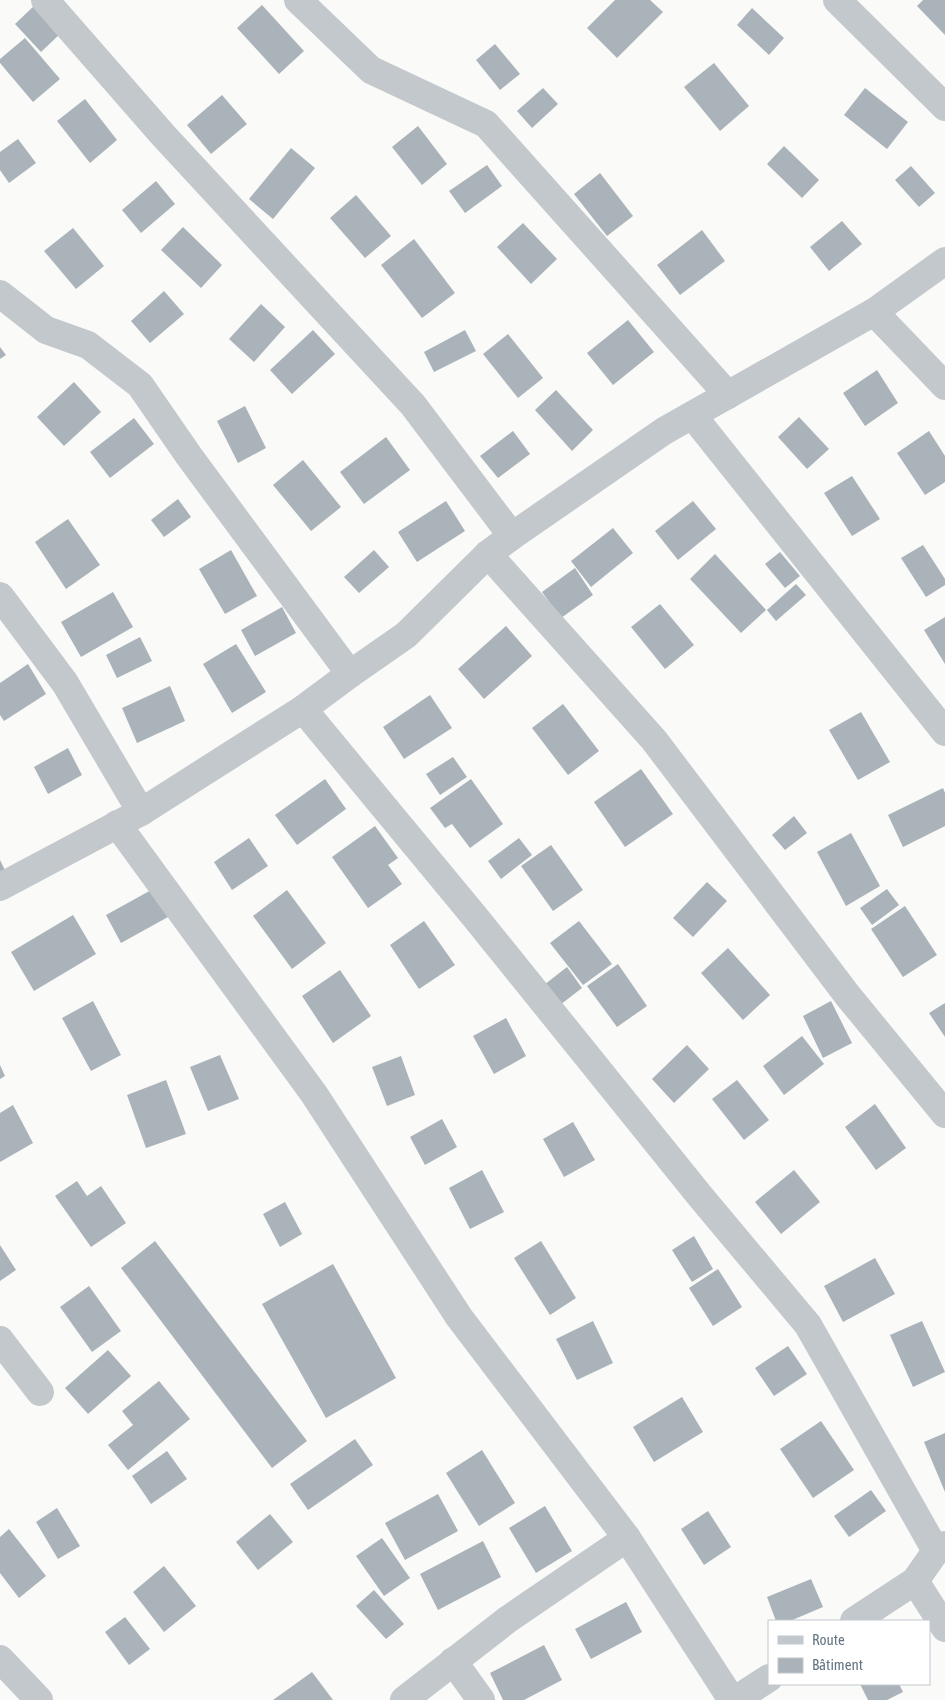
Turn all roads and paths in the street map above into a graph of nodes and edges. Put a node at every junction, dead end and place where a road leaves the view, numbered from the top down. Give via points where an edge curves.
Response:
1 (45, 0) edge
2 (298, 0) edge
3 (837, 0) edge
4 (945, 107) edge
5 (945, 261) edge
6 (0, 294) edge
7 (874, 312) junction
8 (945, 386) edge
9 (728, 395) junction
10 (693, 416) junction
11 (512, 536) junction
12 (488, 554) junction
13 (0, 596) edge
14 (350, 674) junction
15 (303, 709) junction
16 (945, 732) edge
17 (141, 812) junction
18 (117, 824) junction
19 (0, 887) edge
20 (945, 1114) edge
21 (1, 1343) edge
22 (40, 1392) dead end
23 (628, 1538) junction
24 (941, 1548) edge
25 (915, 1581) junction
26 (856, 1620) edge
27 (945, 1628) edge
28 (0, 1660) edge
29 (453, 1661) junction
30 (768, 1679) edge
31 (39, 1700) edge
32 (404, 1700) edge
33 (481, 1700) edge
34 (734, 1700) edge

1 - 11 street via 163,135 414,405
2 - 9 street via 371,70 486,124
3 - 4 street
5 - 7 street
6 - 14 street via 46,330 88,345 140,385
7 - 8 street
7 - 9 street
9 - 10 street
10 - 11 street via 664,431
10 - 16 street
11 - 12 street
12 - 14 street via 406,635
12 - 20 street via 654,740 848,996
13 - 17 street via 65,683
14 - 15 street
15 - 17 street
15 - 24 street via 808,1325
17 - 18 street
18 - 19 street
18 - 23 street via 314,1094 459,1317
21 - 22 street
23 - 29 street
23 - 34 street
24 - 25 street
25 - 26 street
25 - 27 street
28 - 31 street
29 - 32 street
29 - 33 street
30 - 34 street

